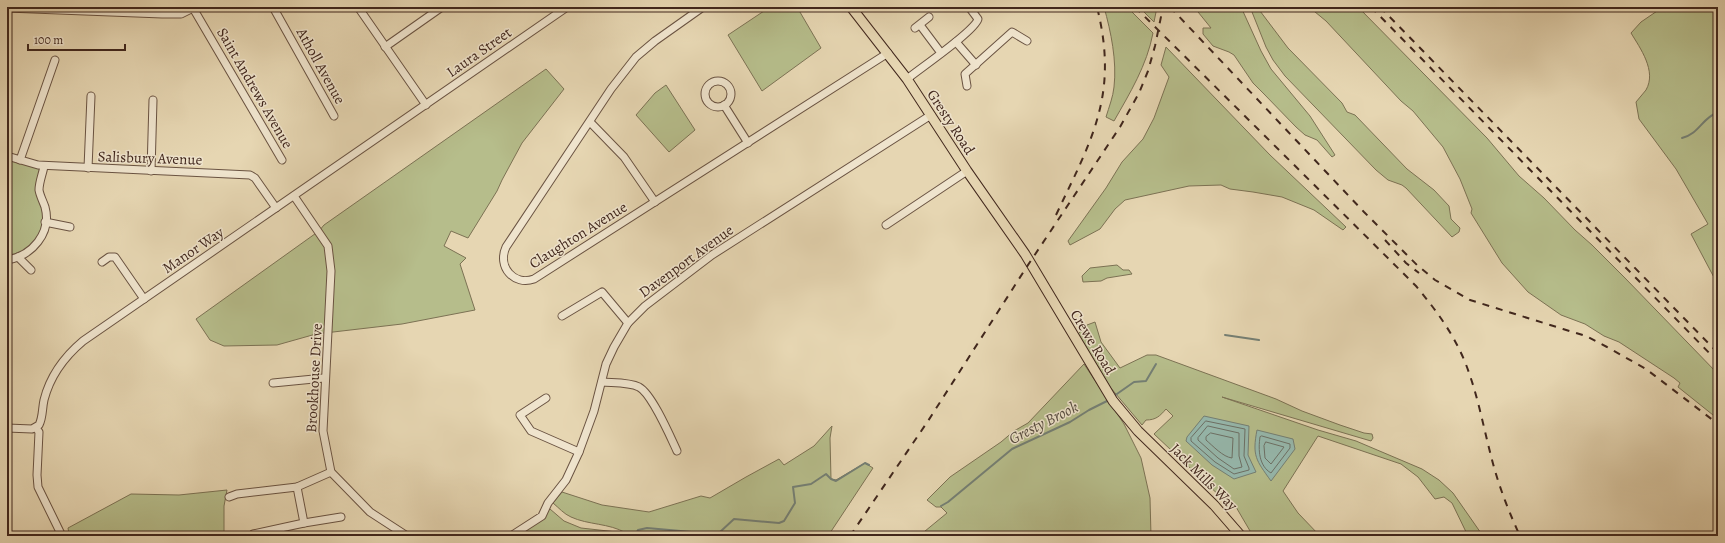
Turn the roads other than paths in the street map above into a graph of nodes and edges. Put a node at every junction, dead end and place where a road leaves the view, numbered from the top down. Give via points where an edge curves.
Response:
1 (273, 7) edge
2 (358, 7) edge
3 (442, 7) edge
4 (567, 7) edge
5 (703, 7) edge
6 (851, 7) edge
7 (969, 7) edge
8 (7, 8) edge
9 (194, 8) edge
10 (162, 11) edge
11 (929, 17) dead end
12 (1027, 41) dead end
13 (956, 42) junction
14 (385, 47) junction
15 (888, 53) junction
16 (941, 53) junction
17 (55, 60) dead end
18 (976, 65) junction
19 (907, 79) junction
20 (967, 86) dead end
21 (91, 96) dead end
22 (154, 100) dead end
23 (426, 105) junction
24 (724, 105) dead end
25 (931, 114) junction
26 (334, 116) dead end
27 (590, 122) junction
28 (748, 143) junction
29 (7, 156) edge
30 (20, 160) junction
31 (282, 160) dead end
32 (44, 166) junction
33 (88, 168) junction
34 (151, 171) junction
35 (967, 171) junction
36 (294, 196) junction
37 (655, 202) junction
38 (276, 208) junction
39 (45, 222) junction
40 (886, 224) dead end
41 (70, 227) dead end
42 (1025, 254) joint
43 (18, 257) junction
44 (7, 260) edge
45 (102, 262) dead end
46 (32, 270) dead end
47 (144, 299) junction
48 (562, 316) dead end
49 (628, 323) junction
50 (324, 378) junction
51 (602, 382) junction
52 (273, 383) dead end
53 (546, 398) dead end
54 (7, 428) edge
55 (36, 428) junction
56 (1145, 439) joint
57 (677, 451) dead end
58 (579, 452) junction
59 (331, 472) junction
60 (297, 487) junction
61 (228, 497) dead end
62 (341, 517) dead end
63 (304, 523) junction
64 (253, 534) dead end
65 (62, 536) edge
66 (406, 536) edge
67 (512, 536) edge
68 (1241, 536) edge

1 - 26 street, Atholl Avenue
2 - 14 street
3 - 14 street
4 - 23 street, Laura Street
5 - 27 street, Claughton Avenue via 636,57
6 - 15 main road, Gresty Road
7 - 13 street via 978,19 977,24
8 - 10 street
9 - 10 street via 181,14
9 - 31 street, Saint Andrews Avenue
11 - 16 street via 918,26
12 - 18 street via 1012,32
13 - 16 street
13 - 18 street
14 - 23 street
15 - 19 main road, Gresty Road
15 - 28 street, Claughton Avenue
16 - 19 street
17 - 30 street
18 - 20 street via 966,74
19 - 25 main road, Gresty Road
21 - 33 street
22 - 34 street
23 - 36 street, Manor Way
24 - 28 street
25 - 35 main road, Gresty Road
25 - 49 street, Davenport Avenue via 712,255 662,292
27 - 37 street via 624,157
27 - 37 street, Claughton Avenue via 506,247 503,259 507,272 518,280 534,279
28 - 37 street, Claughton Avenue
29 - 30 street, Salisbury Avenue
30 - 32 street, Salisbury Avenue
32 - 33 street, Salisbury Avenue
32 - 39 street via 39,188 45,207
33 - 34 street, Salisbury Avenue
34 - 38 street, Salisbury Avenue via 250,175 255,178
35 - 40 street
35 - 42 main road, Gresty Road
36 - 38 street, Manor Way
36 - 50 street, Brookhouse Drive via 328,246 331,271
38 - 47 street, Manor Way
39 - 41 street
39 - 43 street via 41,240 34,249
42 - 56 main road, Crewe Road via 1111,399
43 - 44 street
43 - 46 street
45 - 47 street via 109,257 116,259
47 - 55 street, Manor Way via 68,354 52,378 43,404 41,421
48 - 49 street via 602,292
49 - 51 street, Davenport Avenue via 606,364
50 - 52 street
50 - 59 street, Brookhouse Drive via 323,431
51 - 57 street via 633,385 644,391
51 - 58 street, Davenport Avenue
53 - 58 street via 520,415 531,431
54 - 55 street
55 - 65 street via 39,432 38,487
56 - 68 main road, Jack Mills Way via 1214,505
58 - 67 street, Davenport Avenue via 566,480 548,503 542,516
59 - 60 street
59 - 66 street via 370,512
60 - 61 street
60 - 63 street
62 - 63 street
63 - 64 street

